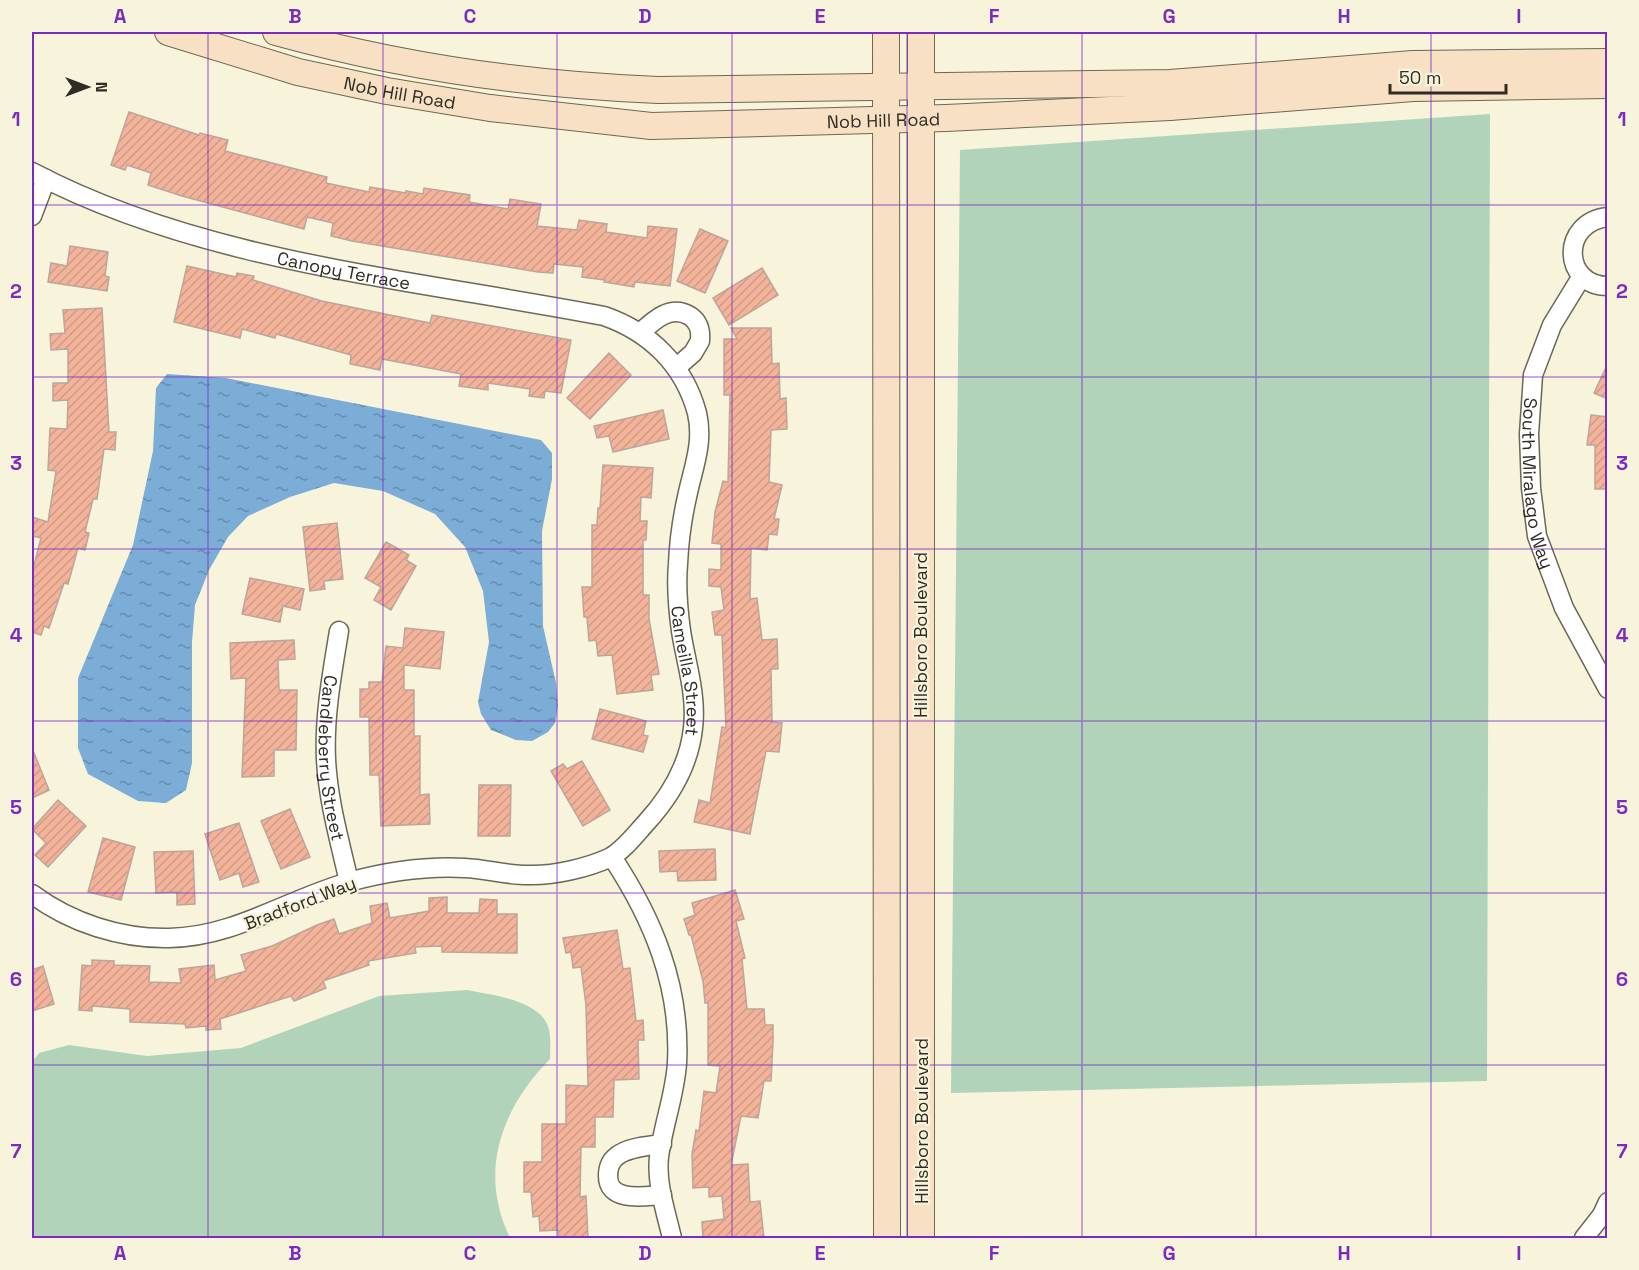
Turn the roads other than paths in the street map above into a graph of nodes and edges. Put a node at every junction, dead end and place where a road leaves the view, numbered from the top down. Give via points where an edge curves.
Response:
1 (168, 32) edge
2 (276, 32) edge
3 (886, 32) edge
4 (921, 32) edge
5 (1608, 62) edge
6 (1413, 76) junction
7 (1608, 85) edge
8 (886, 87) junction
9 (921, 87) junction
10 (921, 119) junction
11 (886, 120) junction
12 (39, 176) edge
13 (32, 216) edge
14 (1608, 218) edge
15 (1582, 276) junction
16 (1608, 286) edge
17 (640, 333) junction
18 (659, 347) joint
19 (676, 367) junction
20 (339, 632) dead end
21 (1608, 689) edge
22 (887, 758) junction
23 (612, 857) junction
24 (349, 882) junction
25 (32, 894) edge
26 (920, 905) junction
27 (886, 914) junction
28 (921, 1063) junction
29 (662, 1143) junction
30 (662, 1195) junction
31 (1608, 1202) edge
32 (672, 1239) edge
33 (887, 1239) edge
34 (921, 1239) edge
35 (1584, 1239) edge

1 - 11 main road, Nob Hill Road via 298,72 387,92 582,120 651,126
2 - 8 main road, Nob Hill Road via 450,71 592,88
3 - 8 main road, Hillsboro Boulevard
4 - 9 main road, Hillsboro Boulevard
5 - 6 main road, Nob Hill Road
6 - 7 main road, Nob Hill Road
6 - 9 main road, Nob Hill Road
6 - 10 main road, Nob Hill Road via 1170,107
8 - 9 main road, Nob Hill Road
8 - 11 main road, Hillsboro Boulevard
9 - 10 main road, Hillsboro Boulevard
10 - 11 main road, Nob Hill Road
10 - 26 main road, Hillsboro Boulevard
11 - 22 main road, Hillsboro Boulevard
12 - 13 street
12 - 17 street, Canopy Terrace via 189,234 301,260 604,316
14 - 15 street via 1595,219 1578,233 1572,255
15 - 16 street
15 - 21 street, South Miralago Way via 1552,324 1533,375 1531,488 1537,536 1564,608
17 - 18 street, Canopy Terrace
17 - 19 street via 657,318 672,312 680,312 697,323 700,341
18 - 19 street, Cameilla Street
19 - 23 street, Cameilla Street via 697,414 700,437 681,525 678,564 678,598 694,697 694,726 680,777 662,805
20 - 24 street, Candleberry Street via 330,684 326,761
22 - 26 main road via 903,799 904,886
22 - 27 main road, Hillsboro Boulevard
23 - 24 street, Bradford Way via 554,873 429,869
23 - 29 street via 652,926 671,991 676,1064
24 - 25 street, Bradford Way via 236,927 174,938 141,936 79,921
26 - 28 main road, Hillsboro Boulevard
27 - 28 main road via 898,920 904,944 905,1031
27 - 33 main road, Hillsboro Boulevard
28 - 34 main road, Hillsboro Boulevard
29 - 30 street
29 - 30 street via 628,1150 616,1156 608,1167 608,1181 614,1191 624,1196
30 - 32 street
31 - 35 street

